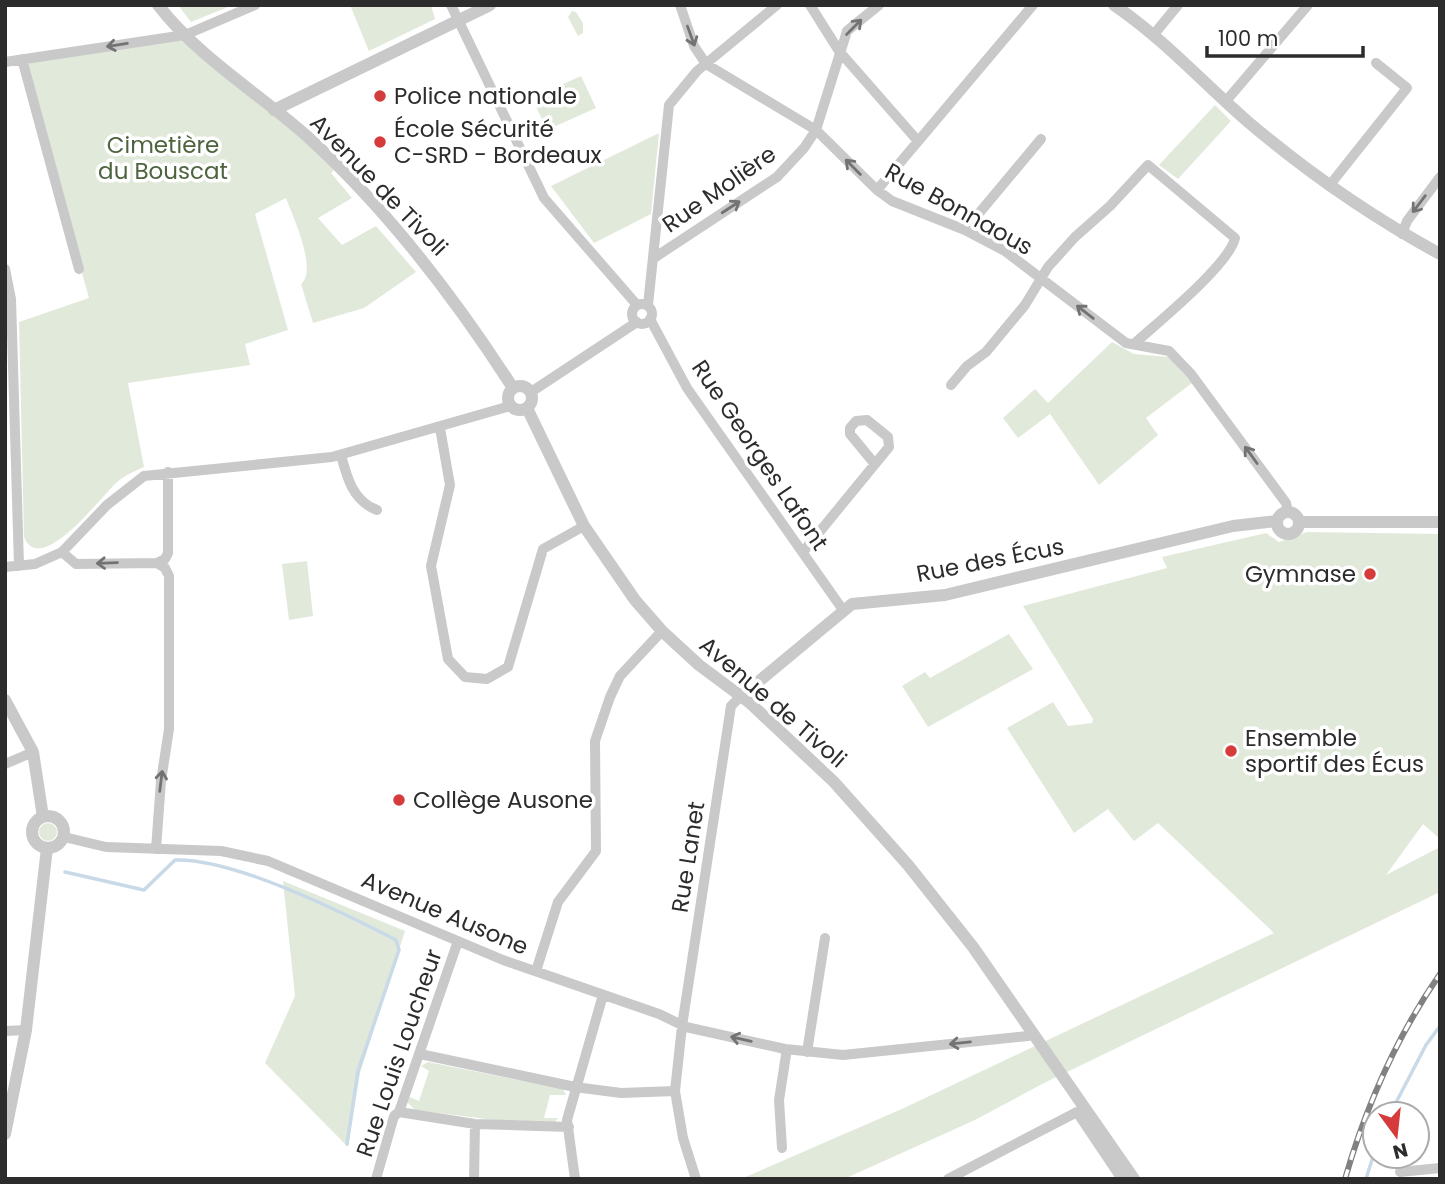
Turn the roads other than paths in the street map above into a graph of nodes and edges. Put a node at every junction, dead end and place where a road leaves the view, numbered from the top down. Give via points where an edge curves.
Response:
1 (158, 5) edge
2 (255, 5) edge
3 (451, 5) edge
4 (490, 5) edge
5 (680, 5) edge
6 (777, 5) edge
7 (810, 5) edge
8 (879, 5) edge
9 (1033, 5) edge
10 (1114, 5) edge
11 (1178, 5) edge
12 (1308, 5) edge
13 (457, 21) junction
14 (1155, 33) junction
15 (185, 35) junction
16 (839, 51) junction
17 (22, 59) junction
18 (5, 62) edge
19 (1376, 63) dead end
20 (706, 64) junction
21 (1226, 101) junction
22 (274, 110) junction
23 (816, 130) junction
24 (1041, 139) dead end
25 (917, 141) junction
26 (1440, 177) edge
27 (1329, 186) junction
28 (877, 190) junction
29 (965, 230) junction
30 (1402, 234) junction
31 (1440, 254) edge
32 (654, 258) junction
33 (5, 269) edge
34 (79, 270) dead end
35 (1043, 279) junction
36 (643, 305) junction
37 (650, 320) junction
38 (637, 322) junction
39 (1134, 344) junction
40 (951, 385) dead end
41 (513, 388) junction
42 (531, 392) junction
43 (510, 406) junction
44 (527, 408) junction
45 (440, 428) junction
46 (341, 455) junction
47 (874, 463) junction
48 (168, 472) junction
49 (377, 510) dead end
50 (1288, 512) junction
51 (1277, 521) junction
52 (1299, 522) junction
53 (1440, 522) edge
54 (584, 526) junction
55 (62, 552) junction
56 (803, 552) junction
57 (157, 563) junction
58 (19, 566) junction
59 (5, 567) edge
60 (843, 610) junction
61 (662, 631) junction
62 (740, 697) junction
63 (5, 700) edge
64 (33, 752) junction
65 (5, 764) edge
66 (43, 817) junction
67 (64, 837) junction
68 (47, 849) junction
69 (156, 849) junction
70 (825, 938) dead end
71 (458, 941) junction
72 (536, 971) junction
73 (603, 995) junction
74 (682, 1026) junction
75 (26, 1030) junction
76 (5, 1031) edge
77 (1031, 1036) junction
78 (785, 1049) junction
79 (807, 1052) junction
80 (420, 1054) junction
81 (575, 1087) junction
82 (675, 1091) junction
83 (399, 1112) junction
84 (1083, 1113) junction
85 (475, 1124) junction
86 (569, 1127) junction
87 (5, 1134) edge
88 (782, 1148) dead end
89 (1440, 1168) edge
90 (1399, 1172) dead end
91 (376, 1179) edge
92 (474, 1179) edge
93 (575, 1179) edge
94 (696, 1179) edge
95 (948, 1179) edge
96 (1123, 1179) edge
97 (1134, 1179) edge

1 - 15 street, Avenue de Tivoli
2 - 15 street
3 - 13 street
4 - 13 street
5 -> 20 street via 694,46
6 - 20 street
7 - 16 street
16 -> 8 street, Rue Molière via 847,31
9 - 25 street
10 - 14 street
11 - 14 street
12 - 21 street
13 - 22 street
13 - 36 street via 544,198
14 - 21 street
15 -> 17 street
15 - 22 street, Avenue de Tivoli
16 - 23 street, Rue Molière
16 - 25 street
17 - 18 street
17 - 34 street
19 - 27 street via 1407,88
20 - 23 street, Rue Bonnaous
20 - 32 street via 669,105
21 - 27 street
22 - 41 street, Avenue de Tivoli via 338,166 416,253
28 -> 23 street, Rue Bonnaous
32 -> 23 street, Rue Molière via 778,177
24 - 29 street
25 - 28 street
26 -> 30 street
27 - 30 street
28 - 29 street, Rue Bonnaous via 892,201
29 - 35 street, Rue Bonnaous
30 - 31 street
32 - 36 street
33 - 58 street via 11,299
39 -> 35 street, Rue Bonnaous via 1115,336
35 - 39 street, Rue Bonnaous via 1075,237 1148,165 1235,239 1215,268
35 - 40 street via 986,352
36 - 37 street via 652,310
36 - 38 street via 632,313
37 - 38 street
37 - 56 street, Rue Georges Lafont via 687,388
38 - 42 street
50 -> 39 street, Rue Bonnaous via 1286,503 1191,374 1169,351
41 - 42 street via 525,387
41 - 43 street
42 - 44 street
43 - 44 street
43 - 45 street
44 - 54 street, Avenue de Tivoli
45 - 46 street
45 - 54 street via 450,485 431,565 448,659 465,677 487,679 509,667 542,549
46 - 48 street via 264,467
46 - 49 street via 356,496
47 - 47 street via 890,443 867,420 856,421 850,434
47 - 56 street
48 - 55 street via 135,481
48 - 57 street via 168,552
50 - 51 street
50 - 52 street
51 - 52 street via 1287,534 1297,530
51 - 60 street, Rue des Écus via 1233,526 945,596 858,602
52 - 53 street
54 - 61 street, Avenue de Tivoli
57 -> 55 street via 76,564
55 - 58 street
56 - 60 street, Rue Georges Lafont
69 -> 57 street via 170,687 169,576
58 - 59 street
60 - 62 street, Rue des Écus
61 - 62 street, Avenue de Tivoli
61 - 72 street via 620,676 610,697 595,741 596,851 558,902
62 - 74 street, Rue Lanet via 731,706
62 - 77 street, Avenue de Tivoli via 860,810 952,918
63 - 64 street
64 - 65 street
64 - 66 street
66 - 67 street via 60,821
66 - 68 street via 34,824 32,835
67 - 68 street
67 - 69 street, Avenue Ausone via 106,847
68 - 75 street
69 - 71 street, Avenue Ausone via 221,851 268,861
70 - 79 street
71 - 72 street, Avenue Ausone
71 - 80 street, Rue Louis Loucheur
72 - 73 street, Avenue Ausone
73 - 74 street, Avenue Ausone
73 - 81 street
78 -> 74 street, Avenue Ausone
74 - 82 street, Rue Lanet
75 - 76 street
75 - 87 street
77 -> 79 street, Avenue Ausone via 843,1055
77 - 84 street
77 - 84 street, Avenue de Tivoli via 1039,1057
78 - 79 street, Avenue Ausone
78 - 88 street via 779,1100
80 - 81 street
80 - 83 street, Rue Louis Loucheur
81 - 82 street via 621,1093
81 - 86 street
82 - 94 street, Rue Lanet
83 - 85 street
83 - 91 street, Rue Louis Loucheur
84 - 95 street
84 - 96 street
84 - 97 street
85 - 86 street
85 - 92 street
86 - 93 street
89 - 90 street

